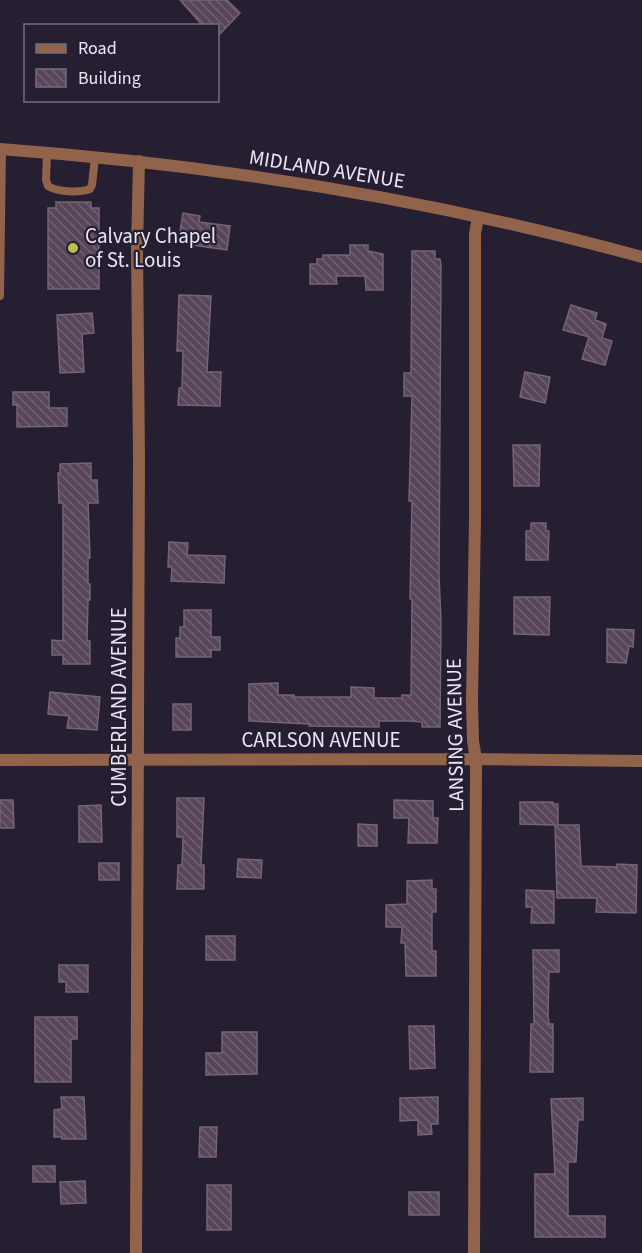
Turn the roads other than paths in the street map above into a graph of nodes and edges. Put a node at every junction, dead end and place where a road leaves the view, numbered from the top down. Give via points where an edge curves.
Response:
1 (1, 149) edge
2 (47, 153) junction
3 (95, 157) junction
4 (139, 161) junction
5 (1, 195) edge
6 (478, 217) junction
7 (642, 256) edge
8 (0, 296) edge
9 (476, 759) junction
10 (0, 760) edge
11 (139, 760) junction
12 (642, 761) edge
13 (136, 1253) edge
14 (474, 1253) edge

1 - 2 street, MIDLAND AVENUE
1 - 5 lane
2 - 3 street, MIDLAND AVENUE
2 - 3 lane via 48,186 85,191 92,185
3 - 4 street, MIDLAND AVENUE
4 - 6 street, MIDLAND AVENUE via 331,188
4 - 11 street, CUMBERLAND AVENUE
5 - 8 lane
6 - 7 street, MIDLAND AVENUE
6 - 9 street, LANSING AVENUE via 472,702
9 - 11 street, CARLSON AVENUE
9 - 12 street, CARLSON AVENUE
9 - 14 street, LANSING AVENUE
10 - 11 street, CARLSON AVENUE
11 - 13 street, CUMBERLAND AVENUE

